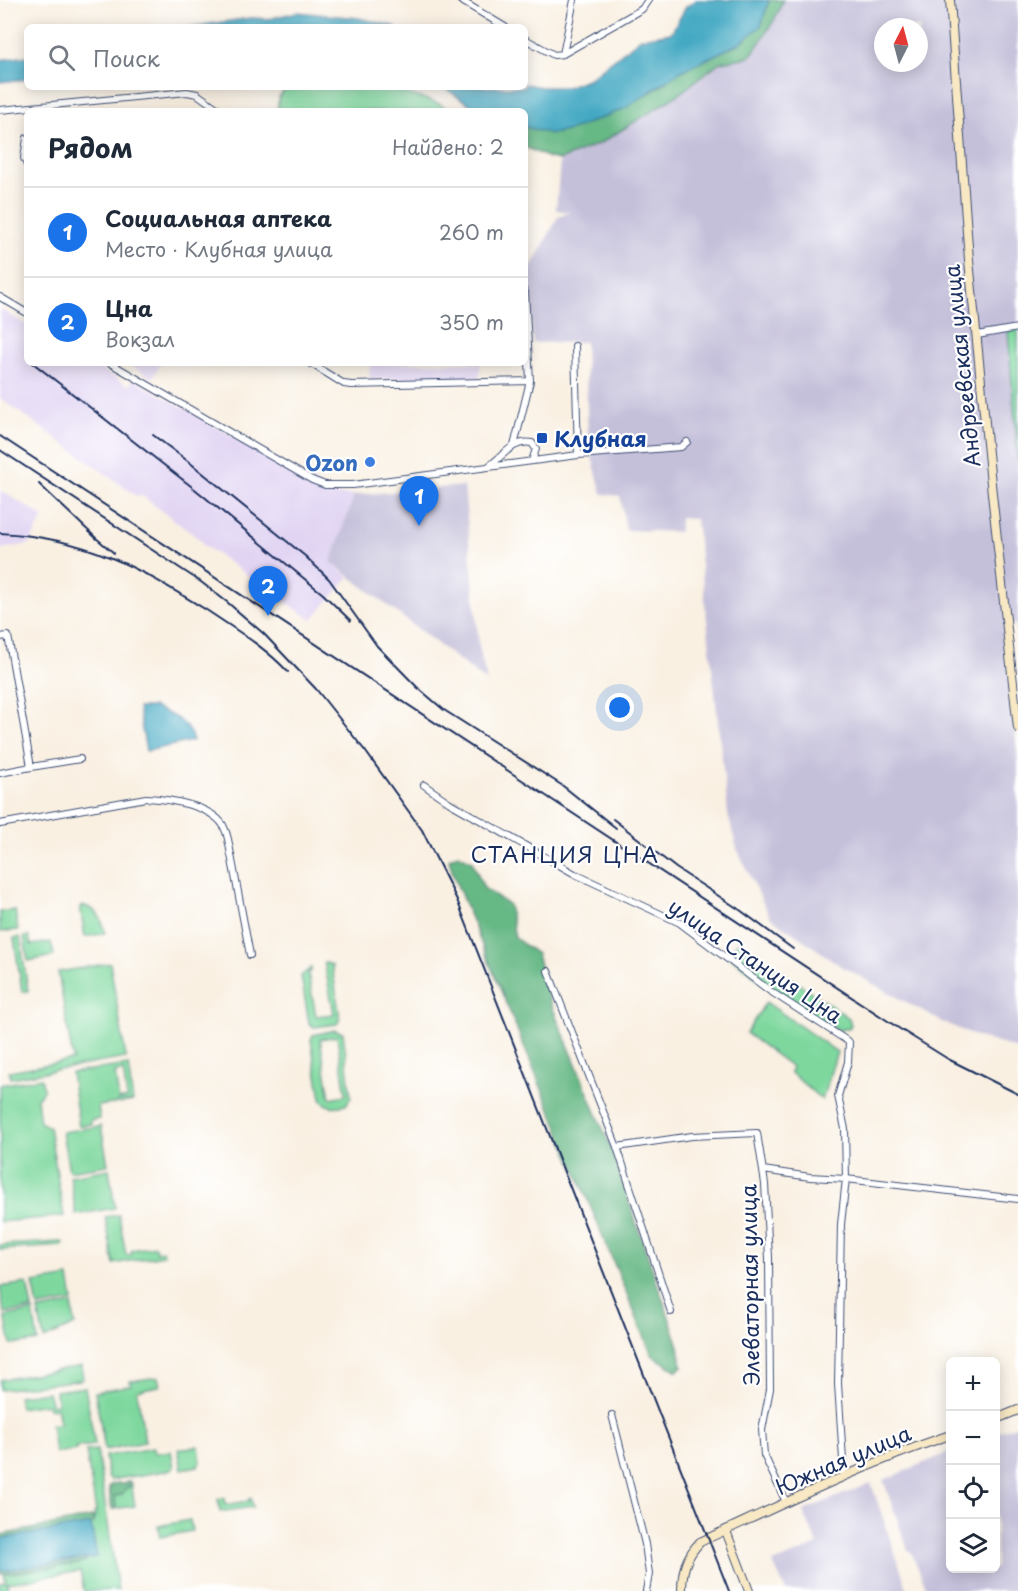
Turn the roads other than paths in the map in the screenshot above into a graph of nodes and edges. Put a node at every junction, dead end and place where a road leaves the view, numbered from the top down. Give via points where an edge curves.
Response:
1 (460, 0) edge
2 (574, 0) edge
3 (648, 0) edge
4 (950, 0) edge
5 (500, 24) edge
6 (528, 41) edge
7 (563, 54) junction
8 (47, 108) edge
9 (217, 108) edge
10 (0, 110) edge
11 (24, 110) edge
12 (0, 297) edge
13 (24, 311) edge
14 (1018, 328) edge
15 (977, 334) junction
16 (528, 345) edge
17 (575, 346) dead end
18 (115, 366) edge
19 (315, 366) edge
20 (530, 381) junction
21 (687, 442) dead end
22 (514, 446) junction
23 (578, 455) junction
24 (532, 461) junction
25 (489, 467) junction
26 (0, 637) edge
27 (1018, 728) edge
28 (80, 759) dead end
29 (31, 767) junction
30 (0, 773) edge
31 (424, 785) dead end
32 (0, 824) edge
33 (250, 955) dead end
34 (548, 971) dead end
35 (617, 1147) junction
36 (763, 1170) junction
37 (846, 1179) junction
38 (1018, 1199) edge
39 (671, 1312) dead end
40 (1018, 1410) edge
41 (612, 1415) dead end
42 (1000, 1417) edge
43 (946, 1437) edge
44 (844, 1475) junction
45 (786, 1502) junction
46 (726, 1531) junction
47 (646, 1591) edge
48 (682, 1591) edge
49 (749, 1591) edge

1 - 5 street
2 - 7 street
3 - 7 street via 642,9
4 - 15 street, Андреевская улица
6 - 7 street via 554,55
8 - 9 street via 187,93 197,94
10 - 11 street
12 - 13 street
14 - 15 street
15 - 27 street, Андреевская улица
16 - 20 street
17 - 23 street
18 - 25 street via 325,484 353,485
19 - 20 street via 351,385
20 - 22 street
21 - 23 street via 681,447
22 - 24 street via 523,441 532,443 536,449
22 - 25 street
23 - 24 street
24 - 25 street
26 - 29 street via 8,636
28 - 29 street
29 - 30 street
31 - 37 street, улица Станция Цна via 575,874 680,923 770,991 847,1039 850,1051 838,1096 845,1129
32 - 33 street via 146,798 167,799 213,815 223,824 228,839
34 - 35 street
35 - 36 street, Элеваторная улица via 692,1136 756,1133
35 - 39 street
36 - 37 street
36 - 45 street, Элеваторная улица via 769,1257 770,1389 762,1430 764,1455
37 - 38 street
37 - 44 street via 841,1224 838,1384
40 - 42 street
41 - 47 street via 645,1544 649,1575
43 - 44 street, Южная улица
44 - 45 street, Южная улица
45 - 46 street, Южная улица
46 - 48 street, Южная улица via 700,1542 690,1553
46 - 49 street

